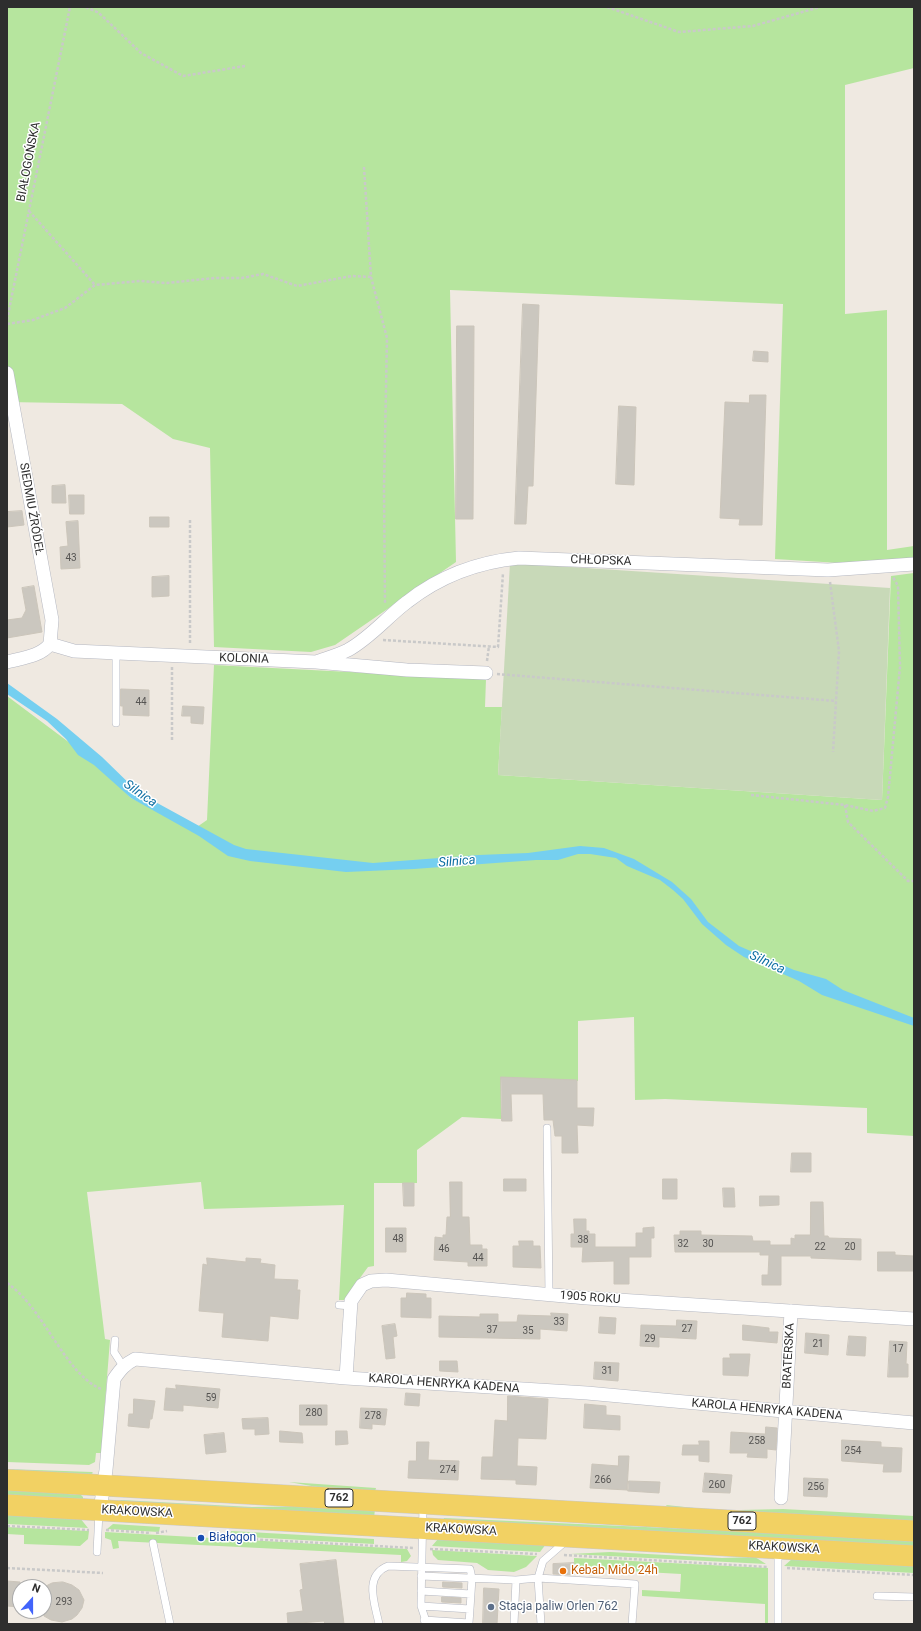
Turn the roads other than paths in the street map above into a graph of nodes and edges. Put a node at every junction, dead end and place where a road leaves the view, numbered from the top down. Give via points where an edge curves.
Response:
1 (7, 373) edge
2 (914, 564) edge
3 (50, 644) junction
4 (116, 653) junction
5 (7, 662) edge
6 (316, 662) junction
7 (486, 673) road end
8 (116, 723) dead end
9 (547, 1128) dead end
10 (549, 1295) junction
11 (791, 1311) junction
12 (914, 1319) edge
13 (115, 1340) dead end
14 (123, 1366) junction
15 (346, 1378) junction
16 (786, 1413) junction
17 (914, 1423) edge
18 (7, 1480) edge
19 (104, 1484) junction
20 (781, 1498) dead end
21 (424, 1503) junction
22 (7, 1505) edge
23 (98, 1520) junction
24 (914, 1531) edge
25 (570, 1537) junction
26 (422, 1538) junction
27 (153, 1543) dead end
28 (778, 1548) junction
29 (97, 1552) dead end
30 (914, 1556) edge
31 (422, 1567) junction
32 (422, 1576) junction
33 (472, 1578) junction
34 (538, 1578) junction
35 (516, 1580) junction
36 (421, 1591) junction
37 (471, 1594) junction
38 (877, 1596) dead end
39 (914, 1597) edge
40 (421, 1606) junction
41 (470, 1608) junction
42 (425, 1622) edge
43 (170, 1624) edge
44 (378, 1624) edge
45 (514, 1624) edge
46 (541, 1624) edge
47 (632, 1624) edge
48 (778, 1624) edge

1 - 3 street, SIEDMIU ŹRÓDEŁ via 52,620
2 - 6 street, CHŁOPSKA via 828,570 526,558 503,560 478,565 434,584 407,602 348,650
3 - 4 street, KOLONIA via 74,651
3 - 5 street via 45,650 34,655
4 - 6 street, KOLONIA
4 - 8 lane
6 - 7 street, KOLONIA via 407,670
9 - 10 lane
10 - 11 street, 1905 ROKU
10 - 15 street, 1905 ROKU via 386,1280 371,1281 362,1285 345,1305
11 - 12 street, 1905 ROKU
11 - 16 street, BRATERSKA
13 - 14 lane via 114,1352
14 - 15 street, KAROLA HENRYKA KADENA via 135,1359
14 - 19 street via 114,1379 112,1391
15 - 16 street, KAROLA HENRYKA KADENA via 587,1394
16 - 17 street, KAROLA HENRYKA KADENA
16 - 20 street, BRATERSKA
18 - 19 main road, KRAKOWSKA / 762
19 - 21 main road, KRAKOWSKA / 762
19 - 23 street
21 - 24 main road, KRAKOWSKA / 762
21 - 26 lane
22 - 23 main road, KRAKOWSKA / 762
23 - 26 main road, KRAKOWSKA / 762
23 - 29 lane
25 - 26 main road, KRAKOWSKA / 762
25 - 28 main road, KRAKOWSKA / 762
25 - 34 lane via 543,1561
26 - 31 lane
27 - 43 lane
28 - 30 main road, KRAKOWSKA / 762
28 - 48 lane
31 - 32 lane
31 - 33 lane via 470,1569
31 - 44 lane via 388,1566 380,1569 372,1586
32 - 33 lane
32 - 36 lane
33 - 35 lane
33 - 37 lane
34 - 35 lane
34 - 46 lane
34 - 47 lane via 634,1584
35 - 45 lane
36 - 37 lane
36 - 40 lane
37 - 41 lane
38 - 39 lane
40 - 41 lane
40 - 42 lane
41 - 42 lane via 469,1623

